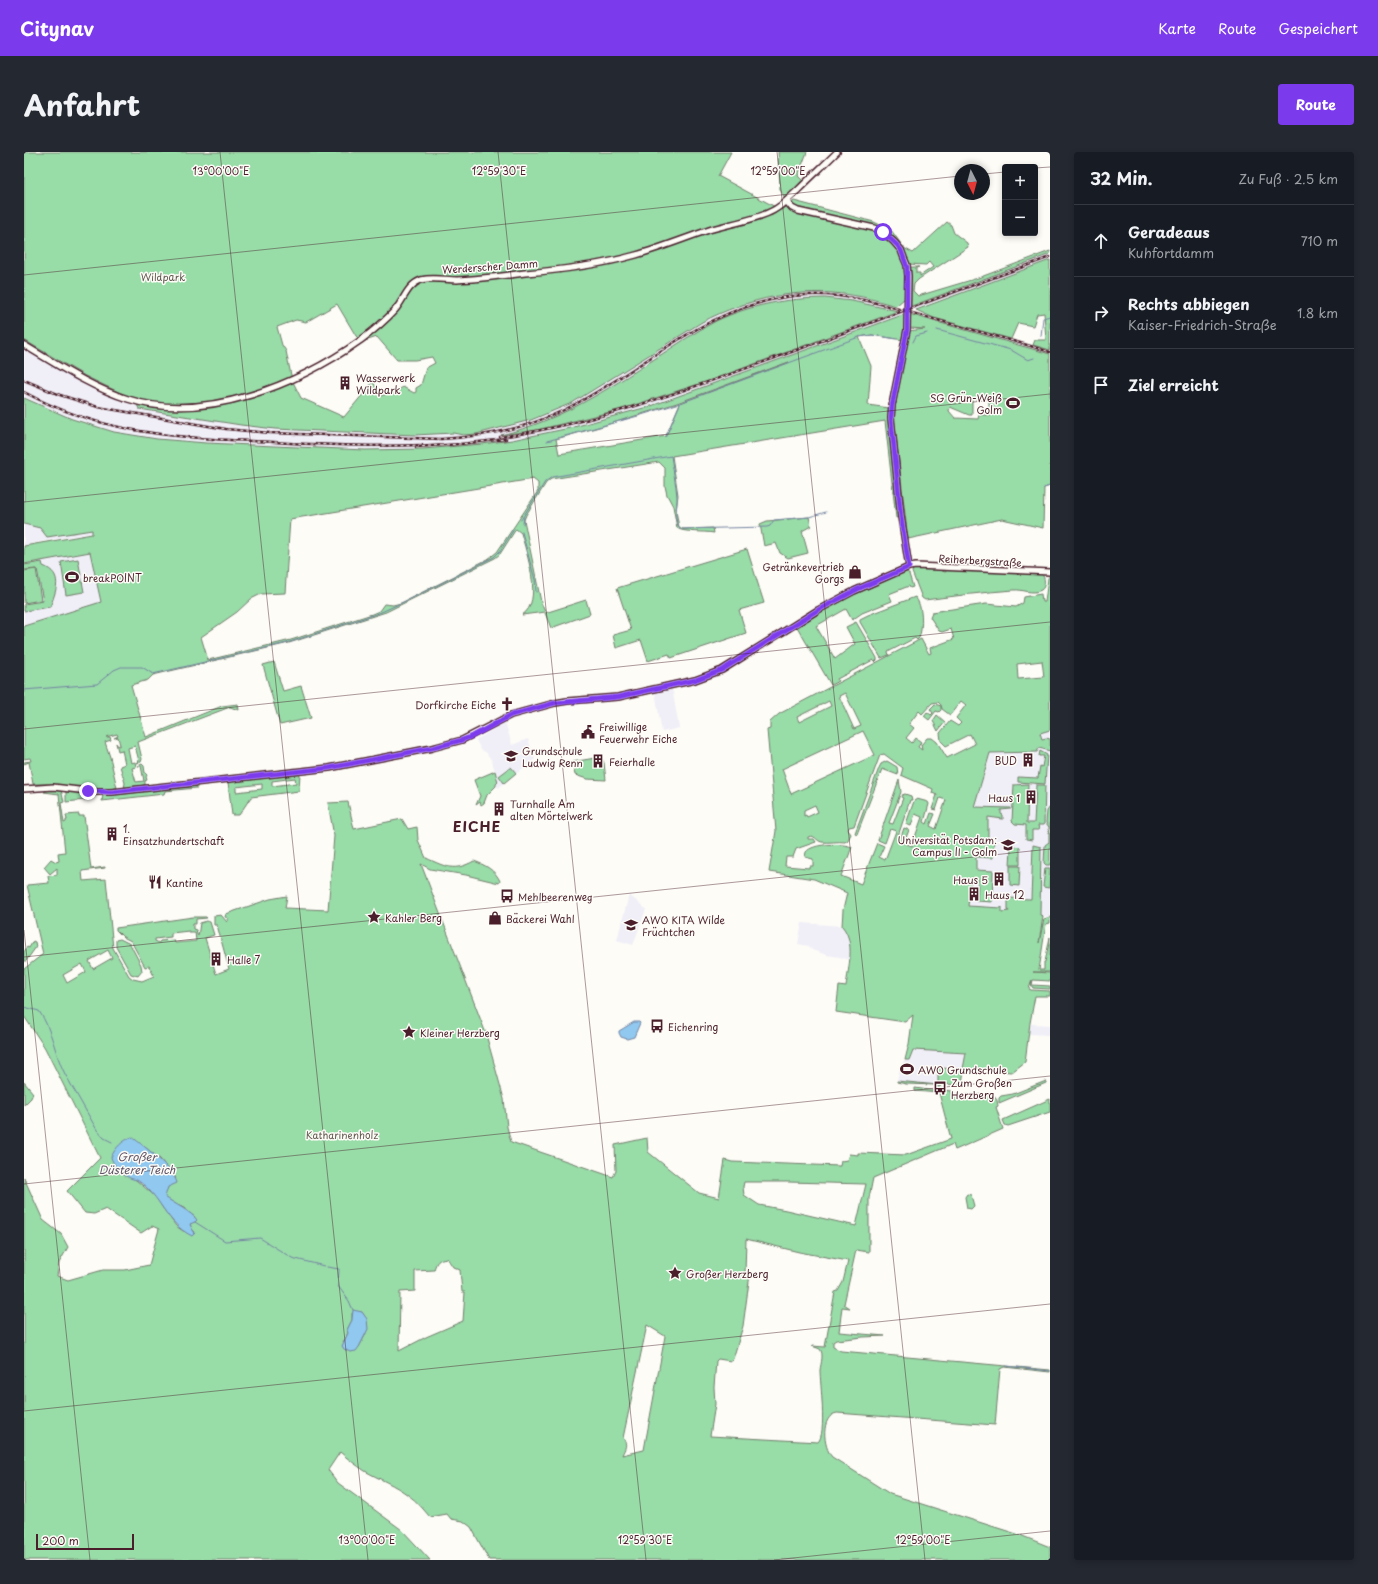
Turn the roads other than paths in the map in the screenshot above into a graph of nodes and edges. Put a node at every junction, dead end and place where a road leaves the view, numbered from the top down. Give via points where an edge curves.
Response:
1 (837, 152) edge
2 (786, 200) junction
3 (24, 345) edge
4 (909, 567) junction
5 (1050, 572) edge
6 (24, 789) edge

1 - 2 street, Werderscher Damm
2 - 3 street, Werderscher Damm via 765,214 707,230 623,259 534,272 459,280 419,281 409,288 393,312 347,350 279,386 233,401 207,405 163,406 126,399 74,375
2 - 4 street via 798,211 883,232 897,245 906,262 907,330 891,418
4 - 5 street, Reiherbergstraße
4 - 6 street via 818,610 729,666 705,678 618,697 555,703 511,715 471,736 432,748 329,768 112,792 53,787

